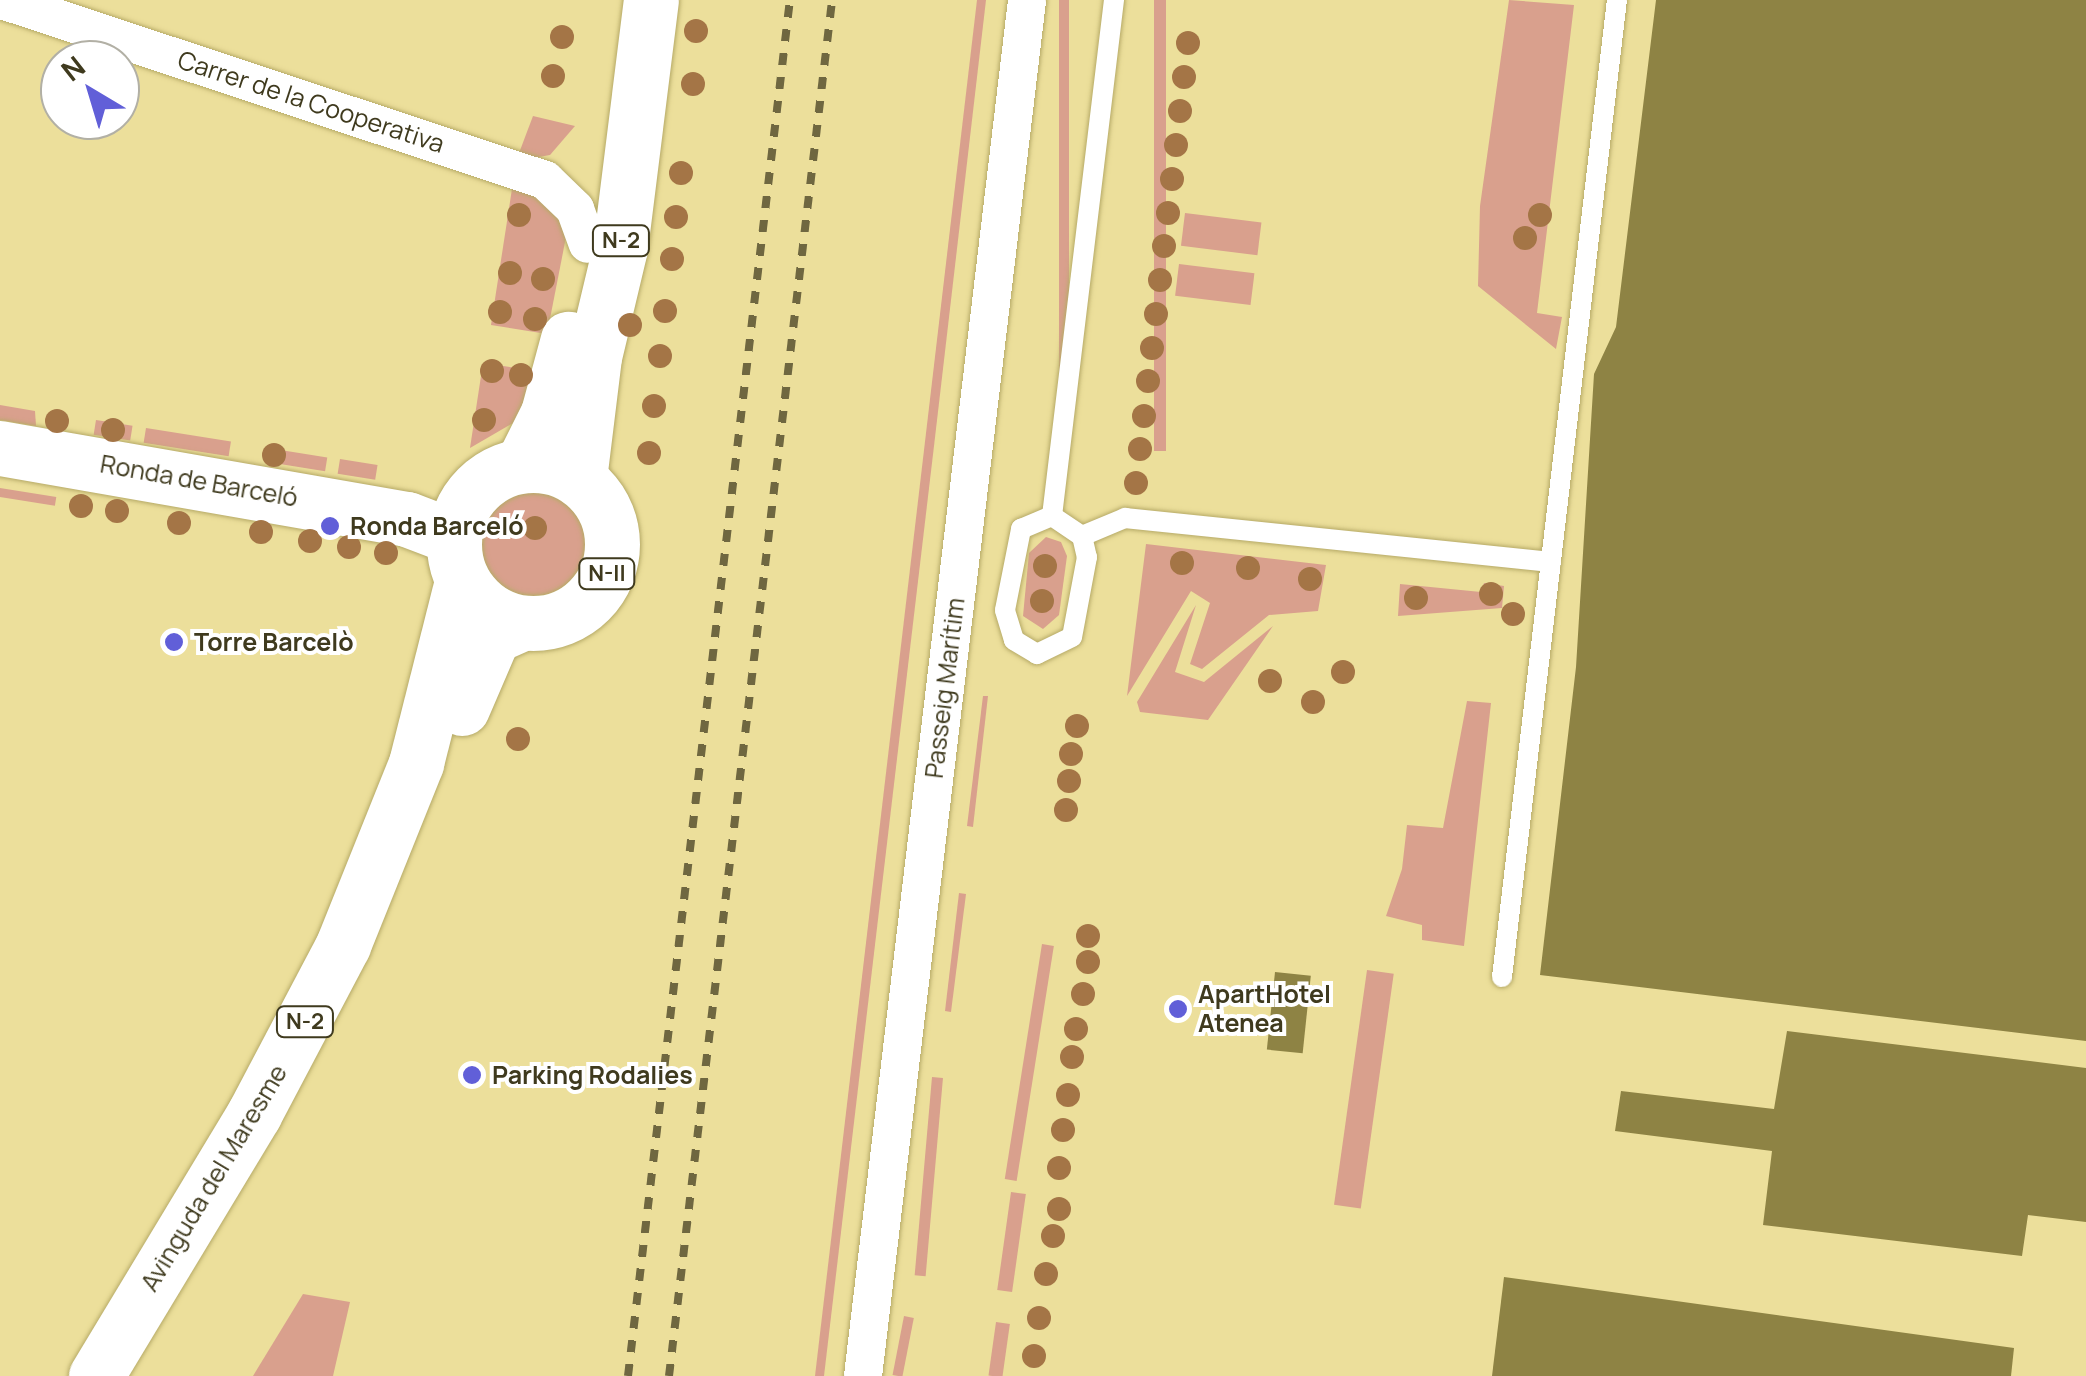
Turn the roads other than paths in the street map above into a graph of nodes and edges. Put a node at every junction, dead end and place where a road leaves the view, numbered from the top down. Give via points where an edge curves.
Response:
1 (2, 0) edge
2 (621, 0) edge
3 (652, 0) edge
4 (1027, 0) edge
5 (1114, 0) edge
6 (1617, 0) edge
7 (588, 244) junction
8 (0, 448) edge
9 (522, 466) junction
10 (579, 479) junction
11 (1052, 516) junction
12 (1082, 536) junction
13 (458, 559) junction
14 (1551, 562) junction
15 (522, 623) junction
16 (1502, 976) dead end
17 (96, 1376) edge
18 (132, 1376) edge
19 (863, 1376) edge

1 - 7 street, Carrer de la Cooperativa via 545,180 575,208
2 - 7 main road, N-2
3 - 10 main road, N-2 via 620,248 594,358
4 - 19 street, Passeig Marítim
5 - 11 lane
6 - 14 lane
7 - 9 main road, N-2 via 548,414
8 - 13 main road, Ronda de Barceló via 407,520
9 - 10 main road via 542,465
9 - 13 main road via 484,482 468,498
10 - 15 main road, N-II via 600,502 612,532 607,573 597,592 564,618
11 - 12 lane
11 - 12 lane via 1020,529 1013,544 1004,610 1008,631 1025,649 1057,649 1072,637 1086,557
12 - 14 lane via 1125,518
13 - 15 main road via 487,609
13 - 17 main road, Avinguda del Maresme / N-2 via 416,763 343,946 254,1114
14 - 16 lane
15 - 18 main road, Avinguda del Maresme / N-2 via 492,636 479,657 422,835 370,956 233,1209

